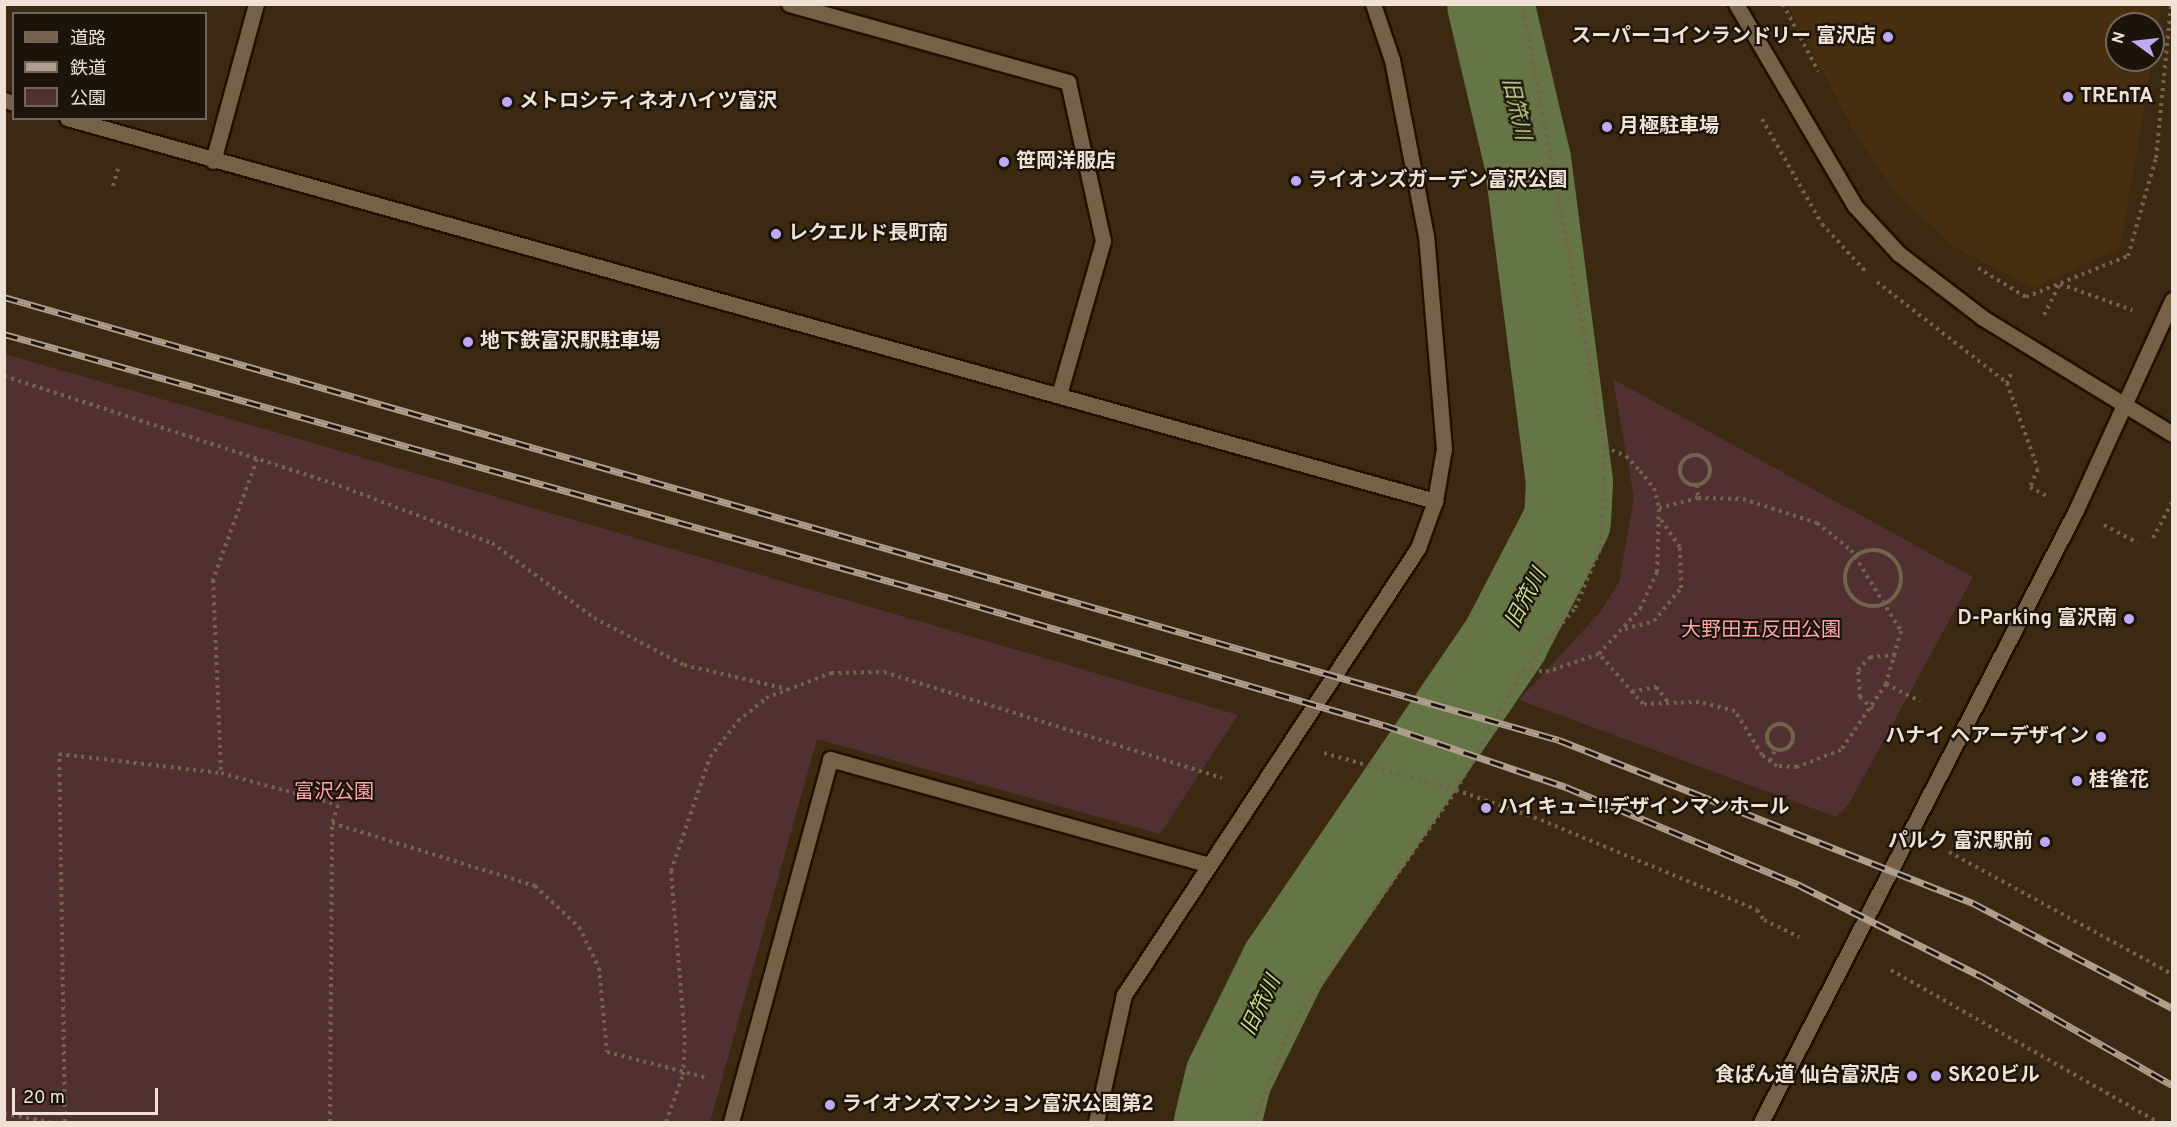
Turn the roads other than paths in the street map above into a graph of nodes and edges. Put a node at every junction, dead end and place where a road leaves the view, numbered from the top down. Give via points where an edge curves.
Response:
1 (256, 4) edge
2 (789, 4) edge
3 (1373, 4) edge
4 (1736, 4) edge
5 (74, 120) edge
6 (213, 161) junction
7 (2172, 300) edge
8 (1059, 394) junction
9 (2128, 405) junction
10 (2172, 434) edge
11 (1434, 501) junction
12 (1206, 864) junction
13 (731, 1122) edge
14 (1096, 1122) edge
15 (1761, 1122) edge

1 - 6 street
2 - 8 street via 1068,82 1103,241
3 - 11 street via 1392,60 1426,236 1444,449
4 - 9 street via 1855,206 1898,253 1983,318
5 - 6 street
6 - 8 street
7 - 9 street
8 - 11 street
9 - 10 street
9 - 15 street
11 - 12 street via 1418,548
12 - 13 street via 830,759
12 - 14 street via 1124,996

